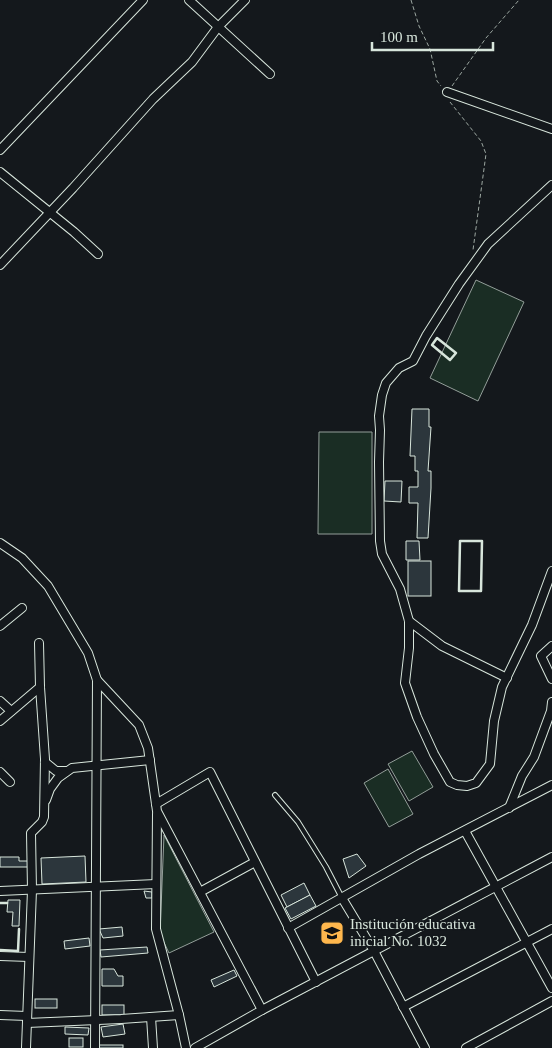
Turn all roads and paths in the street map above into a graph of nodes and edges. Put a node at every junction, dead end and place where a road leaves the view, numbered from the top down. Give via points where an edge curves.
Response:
1 (143, 0) edge
2 (189, 0) edge
3 (245, 0) edge
4 (411, 0) edge
5 (519, 0) edge
6 (218, 27) junction
7 (270, 74) dead end
8 (447, 92) junction
9 (552, 129) edge
10 (0, 150) edge
11 (0, 172) edge
12 (552, 185) edge
13 (50, 212) junction
14 (98, 254) dead end
15 (0, 264) edge
16 (471, 266) junction
17 (0, 543) edge
18 (552, 571) edge
19 (22, 608) dead end
20 (409, 621) junction
21 (0, 626) edge
22 (40, 643) dead end
23 (552, 646) edge
24 (506, 678) junction
25 (552, 679) edge
26 (97, 680) junction
27 (40, 687) junction
28 (0, 701) edge
29 (552, 702) edge
30 (552, 711) edge
31 (11, 712) junction
32 (0, 721) edge
33 (150, 760) junction
34 (45, 762) junction
35 (95, 765) junction
36 (66, 771) junction
37 (0, 772) edge
38 (10, 782) dead end
39 (552, 785) edge
40 (275, 796) dead end
41 (44, 803) junction
42 (157, 808) junction
43 (509, 808) junction
44 (465, 831) junction
45 (552, 857) edge
46 (255, 862) junction
47 (156, 884) junction
48 (96, 887) junction
49 (495, 887) junction
50 (32, 890) junction
51 (0, 891) edge
52 (200, 892) junction
53 (342, 898) junction
54 (288, 928) junction
55 (552, 929) edge
56 (526, 943) junction
57 (374, 951) junction
58 (0, 956) edge
59 (29, 957) junction
60 (316, 982) junction
61 (552, 988) edge
62 (552, 1001) edge
63 (403, 1007) junction
64 (262, 1010) junction
65 (0, 1015) edge
66 (180, 1015) junction
67 (151, 1018) junction
68 (27, 1019) junction
69 (95, 1020) junction
70 (26, 1048) edge
71 (95, 1048) edge
72 (153, 1048) edge
73 (186, 1048) edge
74 (195, 1048) edge
75 (425, 1048) edge
76 (466, 1048) edge

1 - 10 street
2 - 6 street
3 - 6 street
4 - 8 path via 430,49 438,81
5 - 8 path via 486,38
6 - 7 street
6 - 13 street via 192,62 153,99
8 - 9 street
8 - 16 path via 450,102 481,142 486,154
11 - 13 street
12 - 16 street via 488,244
13 - 14 street
13 - 15 street
16 - 20 street via 413,361 399,368 386,383 382,395 379,416 380,541 382,554 400,589
17 - 26 street via 22,558 48,586 88,653
18 - 24 street via 542,602
19 - 21 street
20 - 24 street via 442,646
20 - 24 street via 405,683 408,695 434,754 450,782 456,786 476,783 490,764 494,721
22 - 27 street
23 - 25 street via 541,656
26 - 33 street via 138,725
26 - 35 street
27 - 31 street
27 - 34 street
28 - 31 street
29 - 30 street
30 - 43 street
31 - 32 street
33 - 35 street
33 - 42 street
34 - 36 street via 56,770
34 - 41 street
35 - 36 street
35 - 48 street
36 - 41 street via 50,789
37 - 38 street
39 - 43 street
40 - 53 lane via 298,822
41 - 50 street via 42,822 31,833
42 - 46 street via 210,772
42 - 47 street
42 - 52 street
43 - 44 street
44 - 49 street
44 - 53 street
45 - 49 street
46 - 52 street
46 - 54 street
47 - 48 street
47 - 66 street via 157,938
48 - 50 street
48 - 69 street
49 - 56 street
49 - 57 street
50 - 51 street
50 - 59 street
52 - 64 street
53 - 54 street
53 - 57 street
54 - 60 street
55 - 56 street
56 - 61 street
56 - 63 street
57 - 60 street
57 - 63 street
58 - 59 street
59 - 68 street
60 - 64 street
62 - 76 street
63 - 75 street
64 - 74 street
65 - 68 street
66 - 67 street
66 - 73 street
67 - 69 street
67 - 72 street
68 - 69 street
68 - 70 street
69 - 71 street

